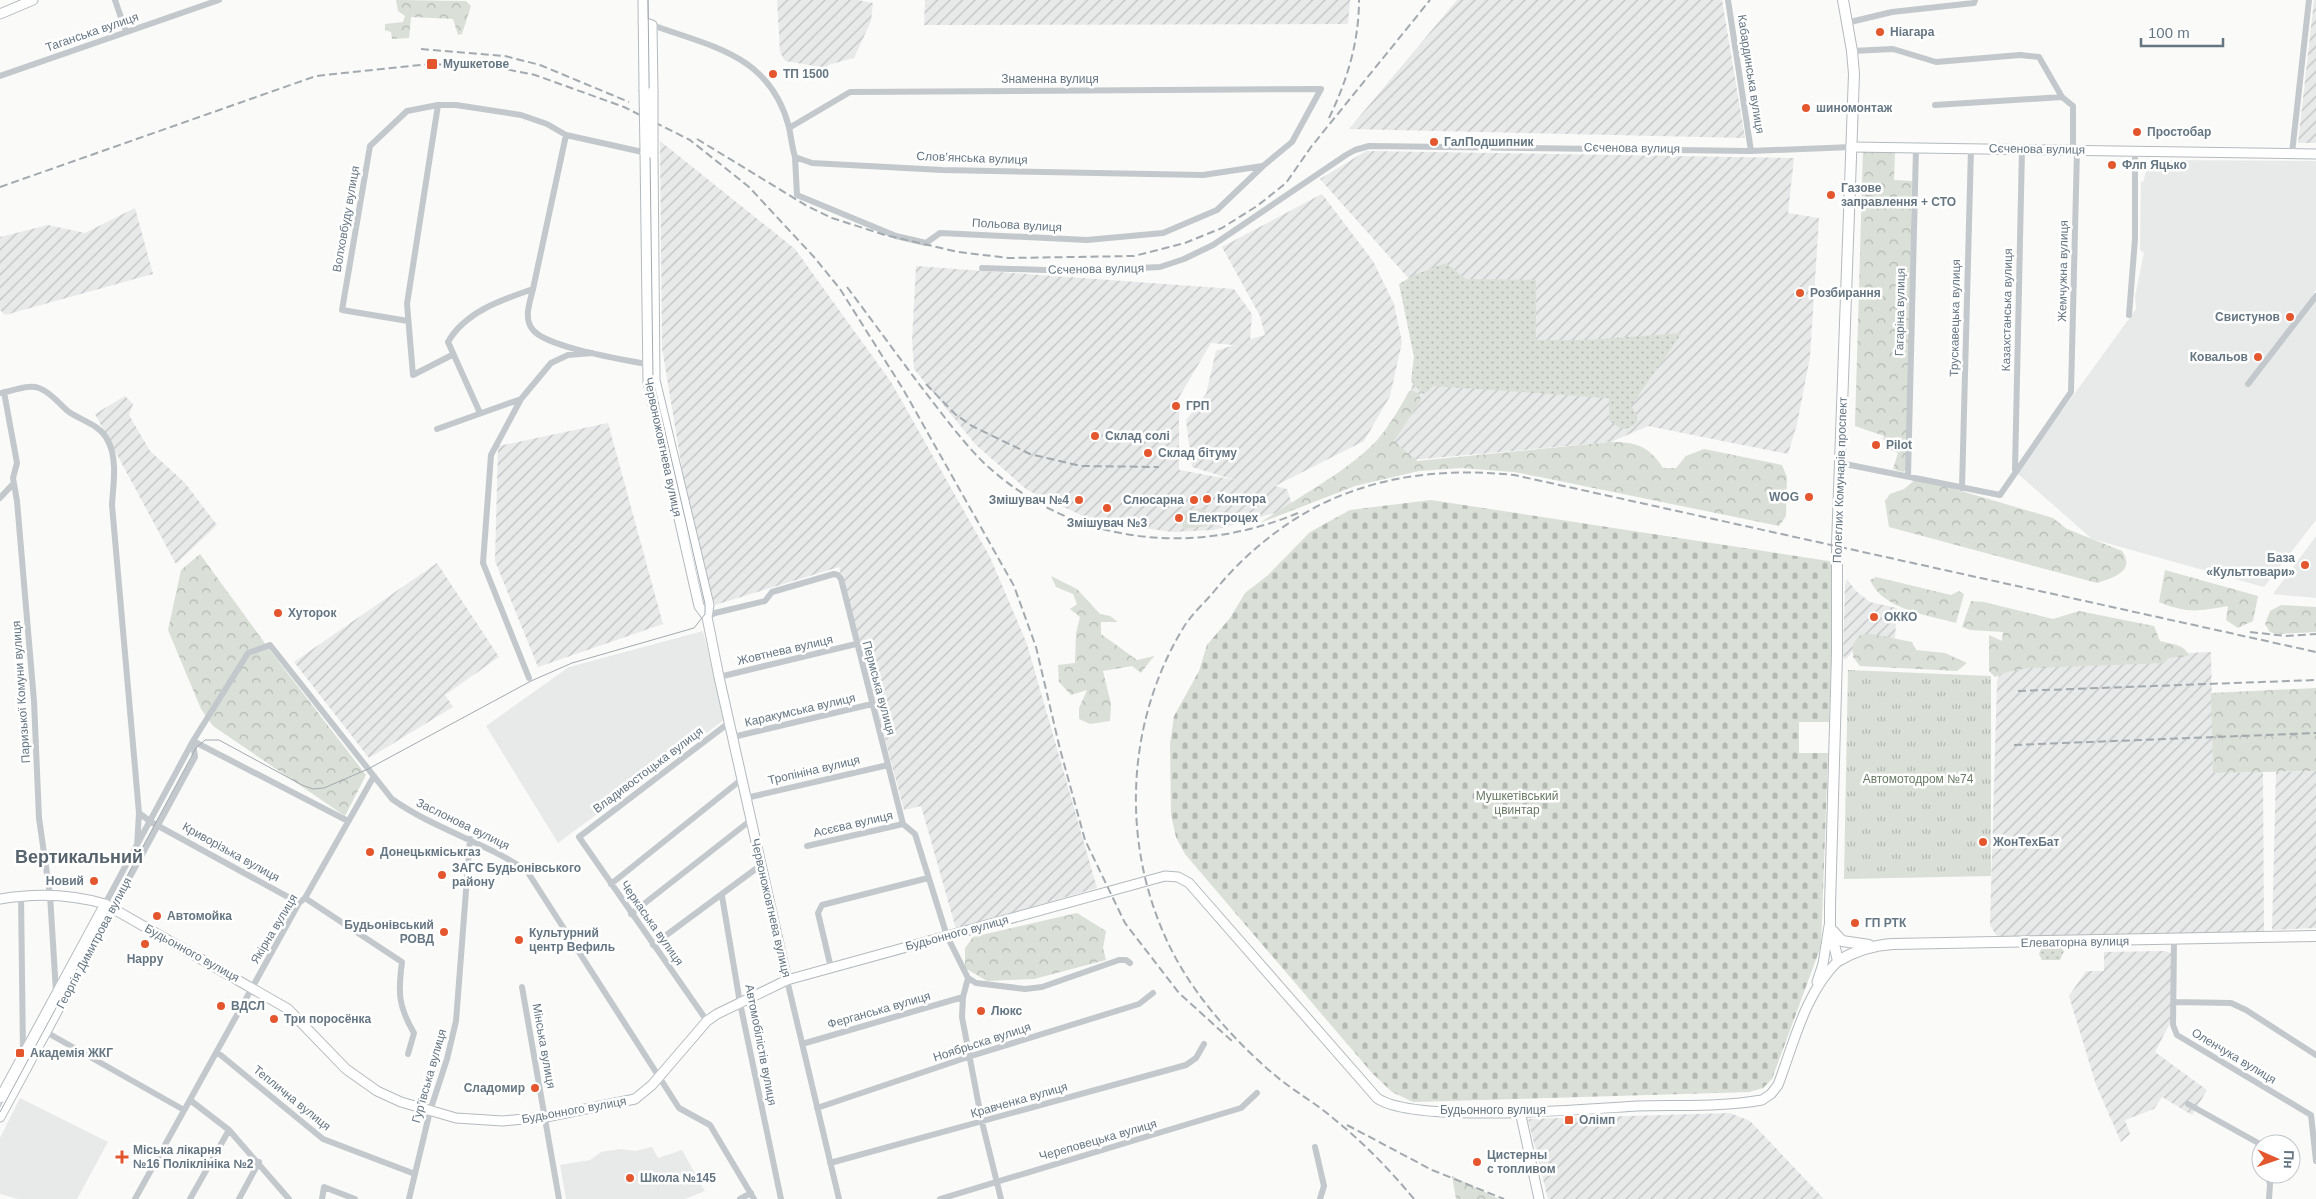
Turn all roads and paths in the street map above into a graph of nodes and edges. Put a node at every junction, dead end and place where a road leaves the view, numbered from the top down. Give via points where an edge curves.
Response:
1 (10, 0) edge
2 (33, 0) edge
3 (115, 0) edge
4 (219, 0) edge
5 (643, 0) edge
6 (1728, 0) edge
7 (1842, 0) edge
8 (2309, 0) edge
9 (1975, 2) edge
10 (11, 10) junction
11 (0, 14) edge
12 (1846, 23) junction
13 (648, 24) junction
14 (126, 32) junction
15 (1852, 51) junction
16 (0, 76) edge
17 (2062, 97) junction
18 (438, 105) junction
19 (1935, 105) dead end
20 (789, 128) junction
21 (566, 135) junction
22 (1852, 147) junction
23 (1916, 148) junction
24 (1971, 148) junction
25 (2022, 149) junction
26 (2075, 150) junction
27 (1751, 151) junction
28 (2135, 151) junction
29 (649, 153) junction
30 (2292, 153) junction
31 (2316, 154) edge
32 (795, 157) junction
33 (1263, 166) junction
34 (982, 268) dead end
35 (533, 289) junction
36 (2316, 296) edge
37 (2129, 315) dead end
38 (408, 321) junction
39 (592, 353) junction
40 (452, 355) junction
41 (650, 365) junction
42 (2248, 384) dead end
43 (2, 393) edge
44 (521, 399) junction
45 (480, 413) junction
46 (437, 429) dead end
47 (1840, 462) junction
48 (2015, 471) junction
49 (1908, 476) junction
50 (13, 484) junction
51 (1962, 488) junction
52 (0, 498) edge
53 (707, 617) junction
54 (270, 644) joint
55 (856, 644) junction
56 (719, 677) junction
57 (529, 678) dead end
58 (872, 704) junction
59 (730, 722) junction
60 (733, 737) junction
61 (193, 741) junction
62 (888, 764) junction
63 (374, 776) junction
64 (742, 779) junction
65 (746, 798) junction
66 (139, 813) junction
67 (751, 820) junction
68 (348, 822) junction
69 (155, 824) junction
70 (903, 824) junction
71 (579, 837) joint
72 (470, 839) junction
73 (807, 846) dead end
74 (136, 849) junction
75 (761, 865) junction
76 (928, 878) junction
77 (611, 884) junction
78 (21, 895) junction
79 (50, 895) junction
80 (722, 896) junction
81 (0, 899) edge
82 (302, 900) junction
83 (109, 906) junction
84 (631, 914) junction
85 (1830, 921) junction
86 (948, 936) junction
87 (2316, 936) edge
88 (2174, 940) junction
89 (652, 945) junction
90 (1878, 945) junction
91 (1838, 961) junction
92 (1130, 963) dead end
93 (831, 968) junction
94 (968, 978) junction
95 (787, 980) junction
96 (522, 986) dead end
97 (253, 987) junction
98 (56, 992) junction
99 (1813, 993) junction
100 (1153, 994) dead end
101 (963, 997) junction
102 (2174, 1002) junction
103 (740, 1003) junction
104 (707, 1022) junction
105 (46, 1032) junction
106 (802, 1044) junction
107 (1204, 1044) dead end
108 (217, 1052) junction
109 (23, 1053) junction
110 (408, 1054) dead end
111 (2316, 1054) edge
112 (968, 1057) junction
113 (660, 1077) junction
114 (1257, 1093) dead end
115 (0, 1098) edge
116 (190, 1100) junction
117 (2188, 1104) dead end
118 (817, 1108) junction
119 (184, 1110) junction
120 (430, 1111) junction
121 (1520, 1111) junction
122 (0, 1117) edge
123 (546, 1117) junction
124 (982, 1122) junction
125 (229, 1130) junction
126 (2251, 1139) edge
127 (1315, 1147) dead end
128 (2316, 1161) edge
129 (259, 1162) junction
130 (830, 1163) junction
131 (414, 1174) junction
132 (996, 1180) junction
133 (2270, 1184) edge
134 (752, 1196) edge
135 (288, 1198) edge
136 (135, 1199) edge
137 (190, 1199) edge
138 (239, 1199) edge
139 (322, 1199) edge
140 (355, 1199) edge
141 (409, 1199) edge
142 (559, 1199) edge
143 (740, 1199) edge
144 (781, 1199) edge
145 (839, 1199) edge
146 (940, 1199) edge
147 (1001, 1199) edge
148 (1320, 1199) edge
149 (1539, 1199) edge
150 (2269, 1199) edge

1 - 10 street
2 - 10 main road
3 - 14 street
4 - 14 street, Таганська вулиця
5 - 13 main road
6 - 27 street, Кабардинська вулиця
7 - 12 main road, Полеглих Комунарів проспект
8 - 30 street
9 - 12 street via 1892,12
10 - 11 main road
12 - 15 main road, Полеглих Комунарів проспект
13 - 20 street via 734,54 755,68 772,87
13 - 29 main road, Червоножовтнева вулиця, bridge
14 - 16 street, Таганська вулиця
15 - 17 street via 1893,49 1936,62 2020,56 2039,58
15 - 22 main road, Полеглих Комунарів проспект
17 - 19 street
17 - 26 street, Жемчужна вулиця via 2073,106
18 - 21 street, Волховбуду вулиця via 521,115
18 - 38 street via 407,304
18 - 38 street, Волховбуду вулиця via 407,111 370,146 342,310
20 - 32 street
20 - 33 street, Знаменна вулиця via 850,92 1321,89 1292,142
21 - 29 street, Волховбуду вулиця
21 - 35 street
22 - 23 main road, Сєченова вулиця
22 - 27 street, Сєченова вулиця
22 - 47 main road, Полеглих Комунарів проспект
23 - 24 main road, Сєченова вулиця
23 - 49 street, Гагаріна вулиця
24 - 25 main road, Сєченова вулиця
24 - 51 street, Трускавецька вулиця
25 - 26 main road, Сєченова вулиця
25 - 48 street, Казахстанська вулиця
26 - 28 main road, Сєченова вулиця
26 - 48 street, Жемчужна вулиця via 2071,392
27 - 34 street, Сєченова вулиця via 1369,146 1350,152 1214,245 1160,267 1075,272
28 - 30 main road, Сєченова вулиця
28 - 37 street
29 - 41 main road, Червоножовтнева вулиця
30 - 31 main road, Сєченова вулиця
32 - 33 street, Слов’янська вулиця via 812,163 942,170 1193,175
32 - 33 street, Польова вулиця via 798,195 896,236 926,243 940,233 1087,240 1163,233 1217,210
35 - 39 street via 527,316 532,330 543,338
35 - 40 street via 499,300 455,329 448,342
36 - 42 street
38 - 40 street via 413,375
39 - 41 street
39 - 44 street via 568,355 551,364
40 - 45 street
41 - 53 main road, Червоножовтнева вулиця via 709,605
43 - 50 street, Паризької Комуни вулиця via 17,463
43 - 66 street, Георгія Димитрова вулиця via 38,388 54,397 103,434 114,458 112,505
44 - 45 street
44 - 57 street via 491,455 483,563
45 - 46 street
47 - 49 street
47 - 85 main road, Полеглих Комунарів проспект
48 - 51 street via 2000,495
49 - 51 street
50 - 52 street
50 - 79 street, Паризької Комуни вулиця via 34,701 39,818
53 - 55 street, Пермська вулиця via 765,601 772,592 838,575
53 - 56 main road, Червоножовтнева вулиця
54 - 61 street, Георгія Димитрова вулиця via 248,653
54 - 63 street, Заслонова вулиця
55 - 56 street, Жовтнева вулиця
55 - 58 street, Пермська вулиця
56 - 59 main road, Червоножовтнева вулиця
58 - 60 street, Каракумська вулиця
58 - 62 street, Пермська вулиця
59 - 60 main road, Червоножовтнева вулиця
59 - 71 street, Владивостоцька вулиця
60 - 64 main road, Червоножовтнева вулиця
61 - 68 street
61 - 69 street, Георгія Димитрова вулиця
62 - 65 street, Тропініна вулиця
62 - 70 street, Пермська вулиця
63 - 68 street, Якірна вулиця
63 - 72 street, Заслонова вулиця via 392,799 414,815
64 - 65 main road, Червоножовтнева вулиця
64 - 77 street
65 - 67 main road, Червоножовтнева вулиця
66 - 69 street
66 - 74 street, Георгія Димитрова вулиця
67 - 75 main road, Червоножовтнева вулиця
67 - 84 street
68 - 82 street, Якірна вулиця
69 - 74 street, Георгія Димитрова вулиця
69 - 82 street, Криворізька вулиця
69 - 83 street, Георгія Димитрова вулиця
70 - 73 street, Асєєва вулиця
70 - 76 street, Пермська вулиця via 915,834
71 - 77 street, Черкаська вулиця
72 - 113 street, Заслонова вулиця via 527,870
72 - 120 street, Гур’ївська вулиця via 456,1021
74 - 83 street, Георгія Димитрова вулиця
75 - 80 street
75 - 95 main road, Червоножовтнева вулиця
76 - 86 street, Пермська вулиця
76 - 93 street via 822,906 818,913
77 - 84 street, Черкаська вулиця
78 - 79 main road, Будьонного вулиця
78 - 81 main road, Будьонного вулиця
78 - 109 street
79 - 83 main road, Будьонного вулиця via 89,899
79 - 98 street, Паризької Комуни вулиця
80 - 89 street
80 - 103 street, Автомобілістів вулиця
82 - 97 street, Якірна вулиця
82 - 110 street, Криворізька вулиця via 402,962 399,988 402,1006 414,1033
83 - 97 main road, Будьонного вулиця
83 - 98 main road, Георгія Димитрова вулиця
83 - 105 main road, Георгія Димитрова вулиця
84 - 89 street, Черкаська вулиця
85 - 90 main road via 1834,933 1842,941
85 - 91 main road, Полеглих Комунарів проспект
85 - 99 main road via 1823,964
86 - 93 main road, Будьонного вулиця
86 - 94 street
86 - 121 main road, Будьонного вулиця via 1152,879 1178,877 1189,883 1377,1098 1398,1107 1443,1112
87 - 88 main road, Елеваторна вулиця
88 - 90 main road, Елеваторна вулиця
88 - 102 street, Оленчука вулиця
89 - 104 street, Черкаська вулиця
90 - 91 main road, Елеваторна вулиця
91 - 99 main road, Будьонного вулиця
92 - 94 street via 1119,960 1042,987 1025,989 976,983
93 - 95 main road, Будьонного вулиця
94 - 101 street
95 - 103 main road, Будьонного вулиця
95 - 106 street, Червоножовтнева вулиця
96 - 123 street, Мінська вулиця
97 - 108 street, Якірна вулиця
97 - 120 main road, Будьонного вулиця via 288,1009 346,1068 377,1091
98 - 109 main road, Георгія Димитрова вулиця
99 - 121 main road, Будьонного вулиця via 1778,1085 1762,1100
100 - 112 street, Ноябрьска вулиця via 1139,1004
101 - 106 street, Ферганська вулиця
101 - 112 street via 962,1017
102 - 111 street via 2231,1003
102 - 128 street, Оленчука вулиця via 2173,1025 2177,1035 2311,1115
103 - 104 main road, Будьонного вулиця
103 - 144 street, Автомобілістів вулиця
104 - 113 main road, Будьонного вулиця
105 - 119 street
105 - 122 main road, Георгія Димитрова вулиця
106 - 118 street, Червоножовтнева вулиця
107 - 124 street, Кравченка вулиця via 1196,1058 1186,1065
108 - 116 street, Якірна вулиця
108 - 131 street, Теплична вулиця via 322,1139
109 - 115 main road, Георгія Димитрова вулиця
112 - 118 street, Ноябрьска вулиця
112 - 124 street
113 - 123 main road, Будьонного вулиця via 635,1099
113 - 134 street, Заслонова вулиця via 680,1108 710,1125
114 - 132 street, Череповецька вулиця via 1241,1108 1118,1147
116 - 119 street, Якірна вулиця
116 - 125 street
117 - 126 street
118 - 130 street, Червоножовтнева вулиця
119 - 136 street, Якірна вулиця
120 - 123 main road, Будьонного вулиця via 478,1121
120 - 131 street, Гур’ївська вулиця
121 - 149 main road
123 - 142 street, Мінська вулиця
124 - 130 street, Кравченка вулиця
124 - 132 street
125 - 129 street
125 - 137 street
127 - 148 street via 1324,1186
129 - 135 street
129 - 138 street
130 - 145 street, Червоножовтнева вулиця
131 - 141 street, Гур’ївська вулиця
132 - 146 street, Череповецька вулиця
132 - 147 street
133 - 150 street
134 - 143 street
139 - 140 street via 324,1187

